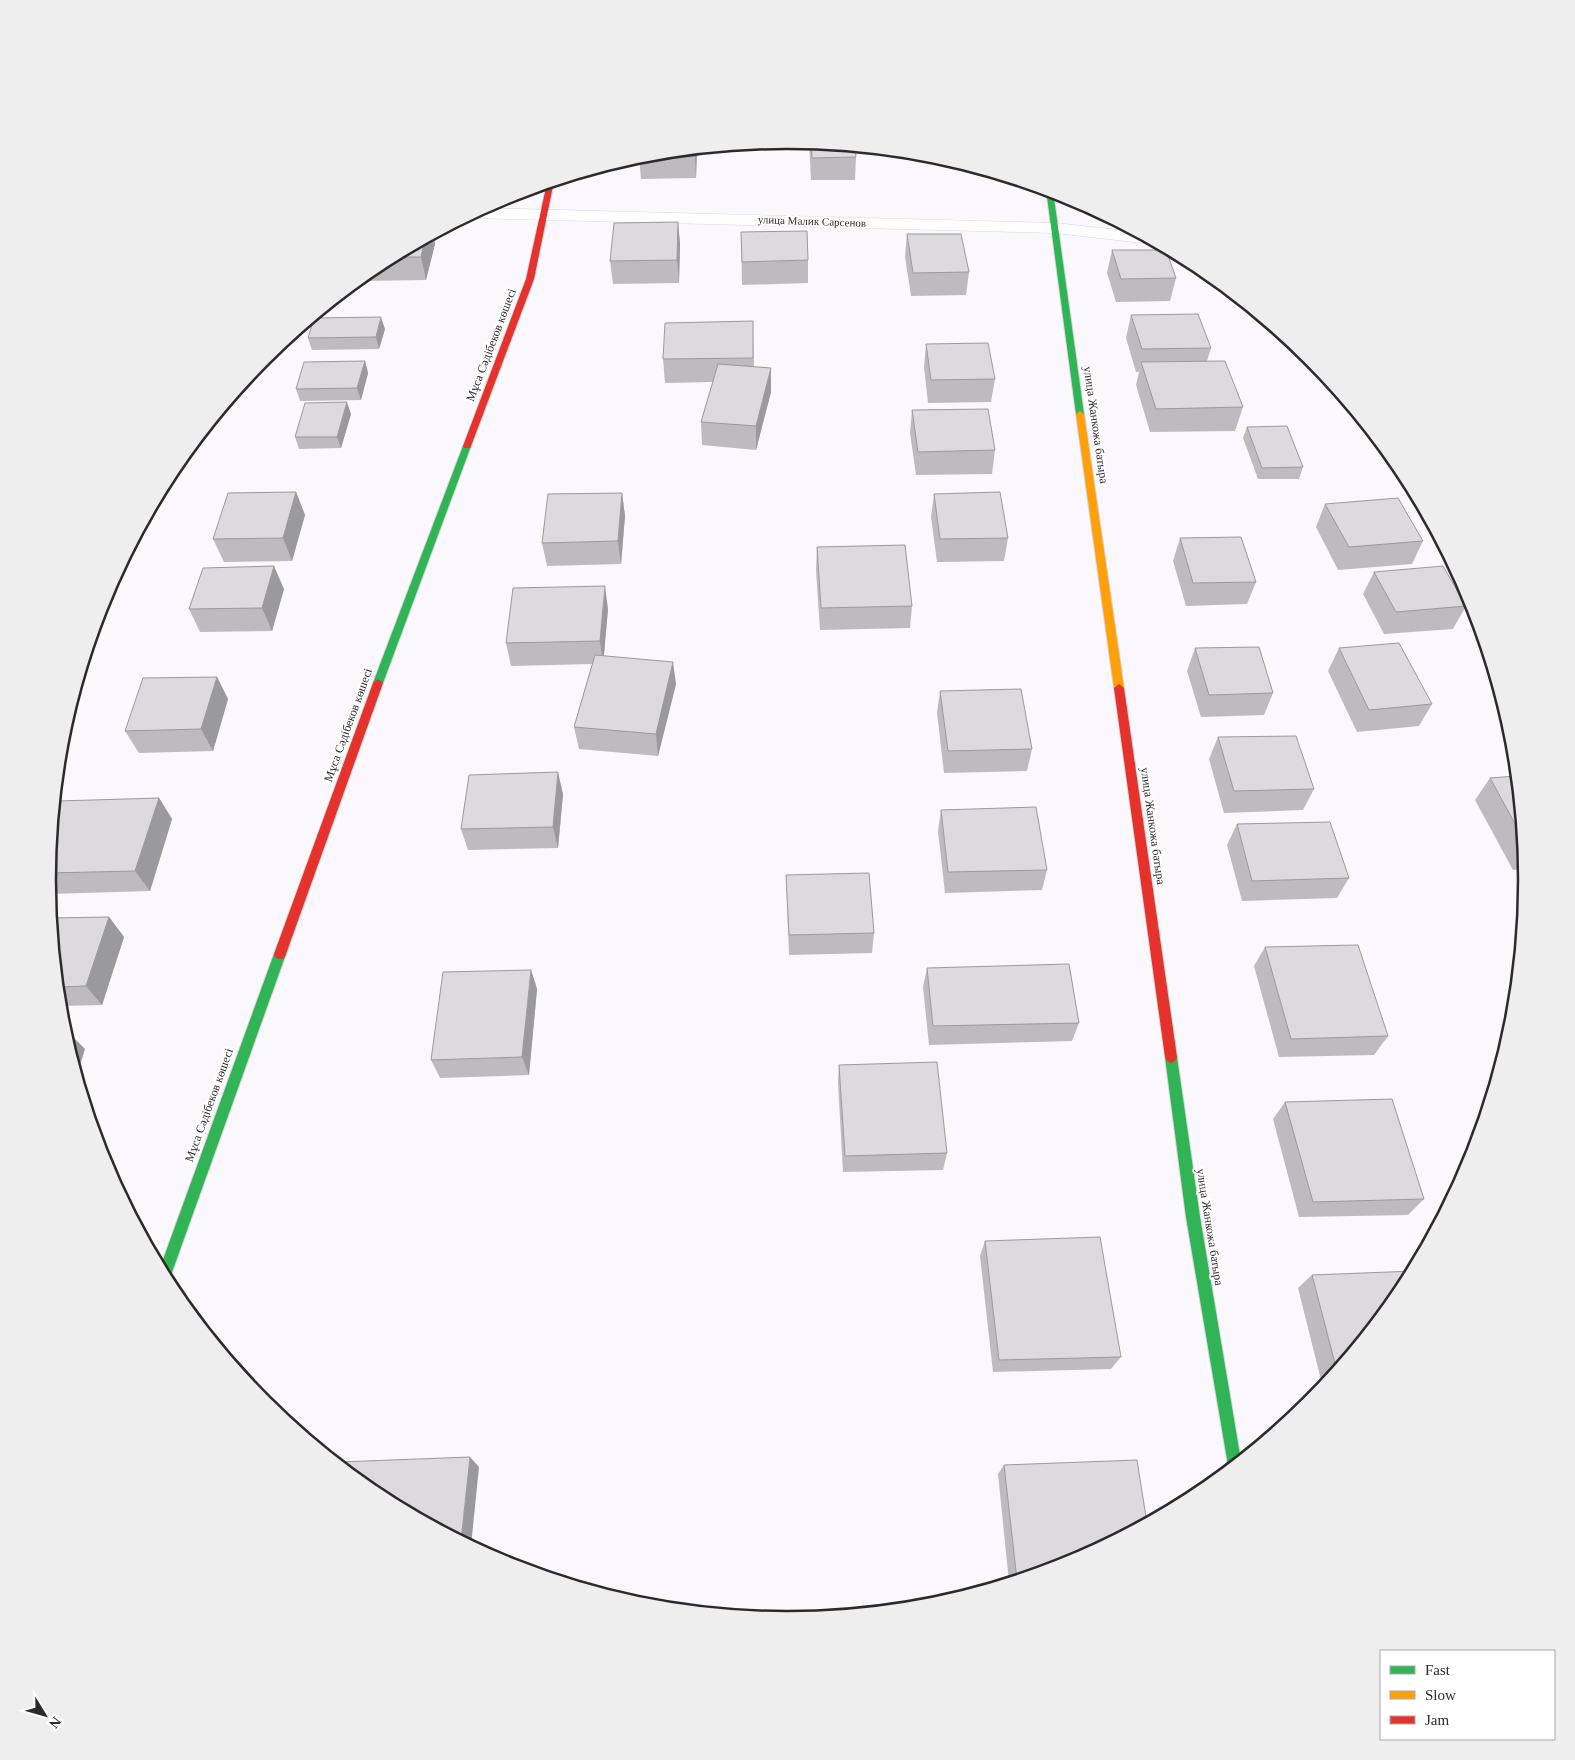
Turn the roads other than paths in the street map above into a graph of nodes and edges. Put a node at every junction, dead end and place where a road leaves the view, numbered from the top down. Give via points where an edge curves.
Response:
1 (549, 189) edge
2 (1050, 198) edge
3 (488, 213) edge
4 (544, 214) junction
5 (1055, 228) junction
6 (1135, 237) edge
7 (167, 1267) edge
8 (1233, 1460) edge

1 - 4 street, Мұса Сәдібеков көшесі
2 - 5 street, улица Жанкожа батыра
3 - 4 street, улица Малик Сарсенов
4 - 5 street, улица Малик Сарсенов
4 - 7 street, Мұса Сәдібеков көшесі via 530,280 390,648
5 - 6 street, улица Малик Сарсенов
5 - 8 street, улица Жанкожа батыра via 1193,1218

